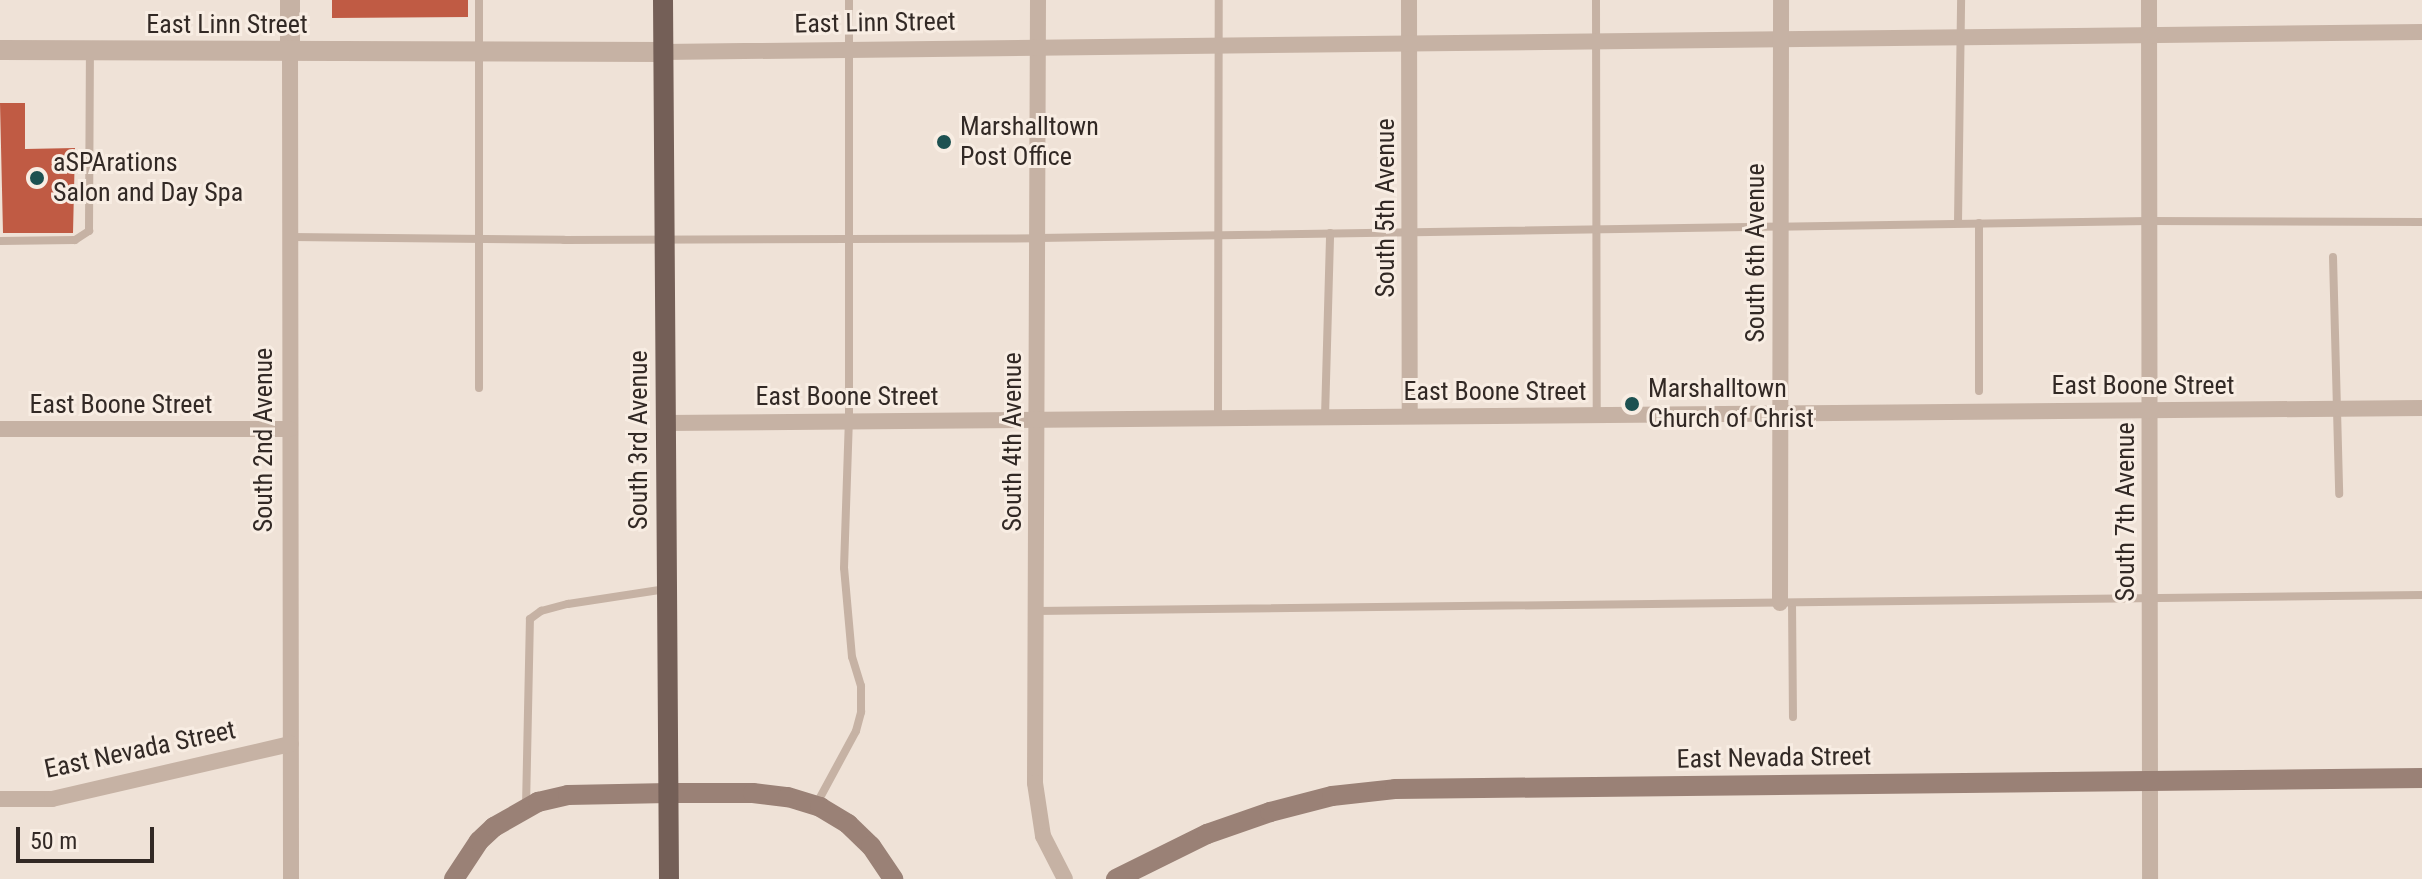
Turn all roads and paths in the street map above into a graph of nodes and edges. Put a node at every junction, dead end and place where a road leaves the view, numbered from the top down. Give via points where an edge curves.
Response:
1 (290, 0) edge
2 (479, 0) edge
3 (663, 0) edge
4 (849, 0) edge
5 (1038, 0) edge
6 (1219, 0) edge
7 (1409, 0) edge
8 (1596, 0) edge
9 (1781, 0) edge
10 (1961, 0) edge
11 (2149, 0) edge
12 (2422, 32) edge
13 (2149, 36) junction
14 (1961, 38) junction
15 (1781, 39) junction
16 (1596, 42) junction
17 (1410, 43) junction
18 (1219, 46) junction
19 (1038, 47) junction
20 (0, 50) edge
21 (90, 50) junction
22 (849, 50) junction
23 (290, 51) junction
24 (480, 51) junction
25 (663, 52) junction
26 (2149, 221) junction
27 (2422, 222) edge
28 (1958, 223) junction
29 (1979, 223) junction
30 (1780, 225) junction
31 (1597, 229) junction
32 (1410, 232) junction
33 (1330, 233) junction
34 (1218, 235) junction
35 (290, 237) junction
36 (664, 238) junction
37 (849, 238) junction
38 (1038, 238) junction
39 (480, 239) junction
40 (0, 241) edge
41 (2333, 257) dead end
42 (479, 388) dead end
43 (1979, 391) dead end
44 (2422, 408) edge
45 (2335, 409) junction
46 (2149, 410) junction
47 (1779, 413) junction
48 (1597, 415) junction
49 (1410, 416) junction
50 (1325, 417) junction
51 (1218, 418) junction
52 (1038, 419) junction
53 (849, 421) junction
54 (665, 423) junction
55 (0, 429) edge
56 (290, 429) junction
57 (2339, 494) dead end
58 (666, 589) junction
59 (2422, 595) edge
60 (2150, 599) junction
61 (1786, 603) junction
62 (1036, 611) junction
63 (1793, 717) dead end
64 (291, 744) junction
65 (2422, 778) edge
66 (2150, 780) junction
67 (669, 793) junction
68 (0, 799) edge
69 (816, 805) junction
70 (526, 808) junction
71 (669, 869) edge
72 (291, 879) edge
73 (454, 879) edge
74 (893, 879) edge
75 (1065, 879) edge
76 (1116, 879) edge
77 (2150, 879) edge

1 - 23 street, South 2nd Avenue
2 - 24 lane
3 - 25 main road, South 3rd Avenue
4 - 22 lane
5 - 19 street, South 4th Avenue
6 - 18 lane
7 - 17 street, South 5th Avenue
8 - 16 lane
9 - 15 street, South 6th Avenue
10 - 14 lane
11 - 13 street, South 7th Avenue
12 - 13 street, East Linn Street
13 - 14 street, East Linn Street
13 - 26 street, South 7th Avenue
14 - 15 street, East Linn Street
14 - 28 lane
15 - 16 street, East Linn Street
15 - 30 street, South 6th Avenue
16 - 17 street, East Linn Street
16 - 31 lane
17 - 18 street, East Linn Street
17 - 32 street, South 5th Avenue
18 - 19 street, East Linn Street
18 - 34 lane
19 - 22 street, East Linn Street
19 - 38 street, South 4th Avenue
20 - 21 street, East Linn Street
21 - 23 street, East Linn Street
21 - 40 lane via 89,231 75,240
22 - 25 street, East Linn Street
22 - 37 lane
23 - 24 street, East Linn Street
23 - 35 street, South 2nd Avenue
24 - 25 street, East Linn Street
24 - 39 lane
25 - 36 main road, South 3rd Avenue
26 - 27 lane
26 - 29 lane
26 - 46 street, South 7th Avenue
28 - 29 lane
28 - 30 lane
29 - 43 lane
30 - 31 lane
30 - 47 street, South 6th Avenue
31 - 32 lane
31 - 48 lane
32 - 33 lane
32 - 49 street, South 5th Avenue
33 - 34 lane
33 - 50 lane
34 - 38 lane
34 - 51 lane
35 - 39 lane
35 - 56 street, South 2nd Avenue
36 - 37 lane
36 - 39 lane
36 - 54 main road, South 3rd Avenue
37 - 38 lane
37 - 53 lane
38 - 52 street, South 4th Avenue
39 - 42 lane
41 - 45 lane
44 - 45 street, East Boone Street
45 - 46 street, East Boone Street
45 - 57 lane
46 - 47 street, East Boone Street
46 - 60 street, South 7th Avenue
47 - 48 street, East Boone Street
47 - 61 street, South 6th Avenue
48 - 49 street, East Boone Street
49 - 50 street, East Boone Street
50 - 51 street, East Boone Street
51 - 52 street, East Boone Street
52 - 53 street, East Boone Street
52 - 62 street, South 4th Avenue
53 - 54 street, East Boone Street
53 - 69 lane via 844,568 861,712
54 - 58 main road, South 3rd Avenue
55 - 56 street, East Boone Street
56 - 64 street, South 2nd Avenue
58 - 67 main road, South 3rd Avenue
58 - 70 lane via 568,604 530,619
59 - 60 lane
60 - 61 lane
60 - 66 street, South 7th Avenue
61 - 62 lane
61 - 63 lane
62 - 75 street, South 4th Avenue via 1035,783 1043,836
64 - 68 street, East Nevada Street via 52,799
64 - 72 street, South 2nd Avenue
65 - 66 main road, East Nevada Street
66 - 76 main road, East Nevada Street via 1395,789 1332,796 1270,812 1207,834
66 - 77 street, South 7th Avenue
67 - 69 main road via 753,793
67 - 70 main road via 568,795
67 - 71 main road, South 3rd Avenue
69 - 74 main road via 871,846
70 - 73 main road via 479,841

